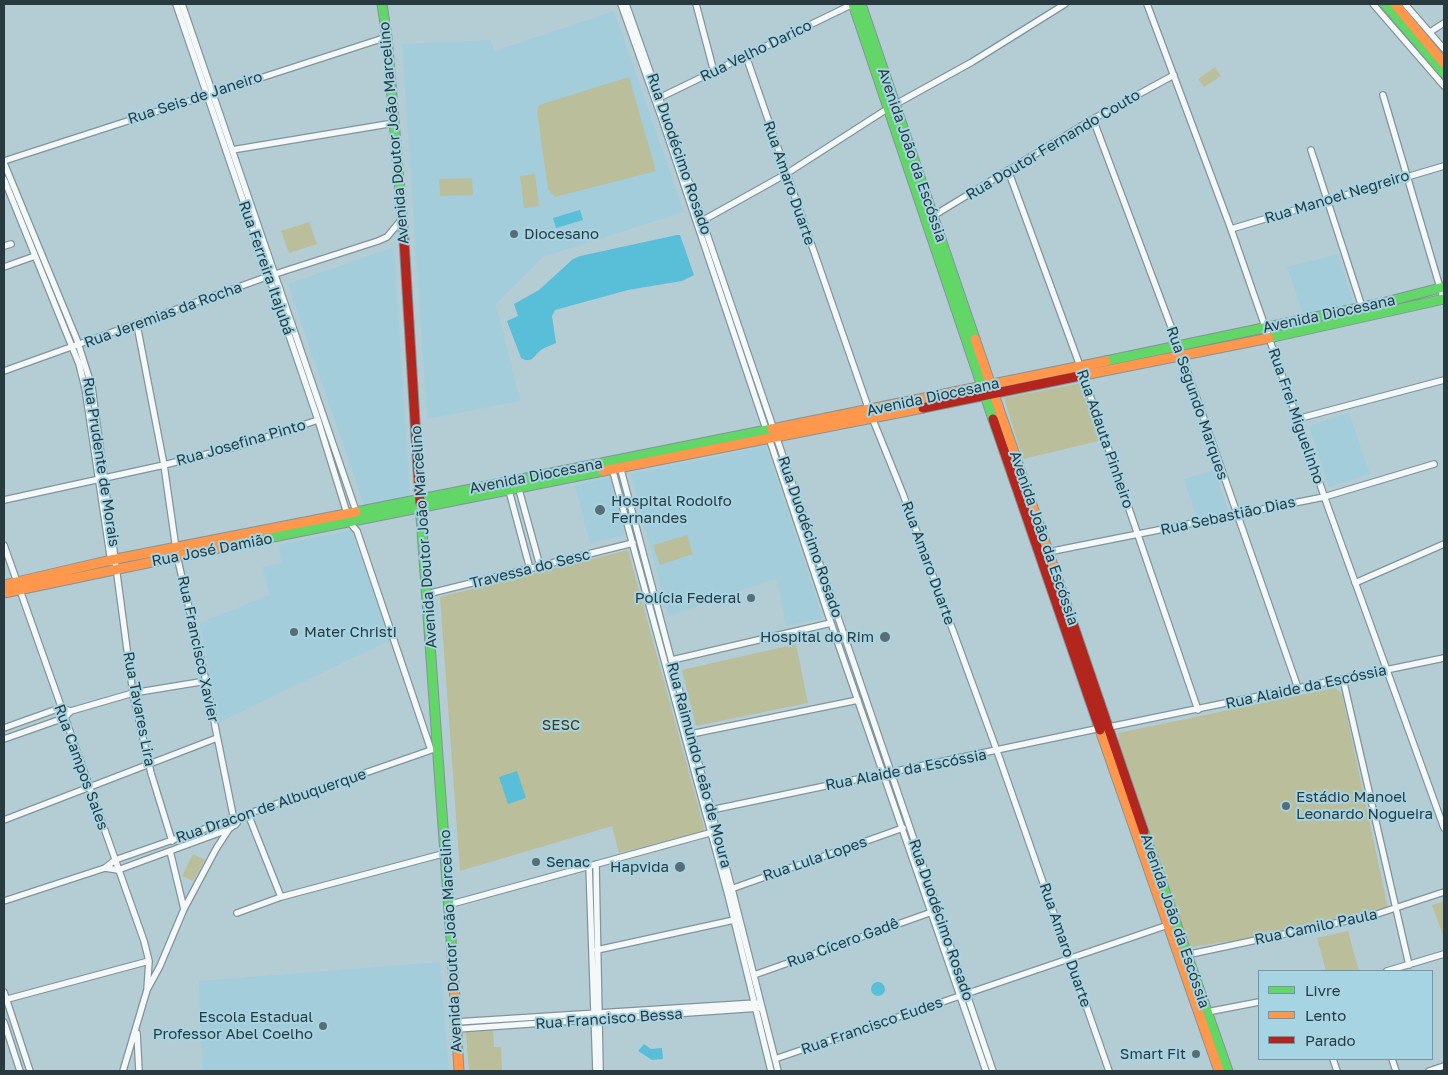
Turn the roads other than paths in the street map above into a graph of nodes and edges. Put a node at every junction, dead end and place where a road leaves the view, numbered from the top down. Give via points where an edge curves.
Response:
1 (176, 4) edge
2 (182, 4) edge
3 (382, 4) edge
4 (620, 4) edge
5 (626, 4) edge
6 (696, 4) edge
7 (853, 4) edge
8 (861, 4) edge
9 (1064, 4) edge
10 (1147, 4) edge
11 (1373, 4) edge
12 (1385, 4) edge
13 (1395, 4) edge
14 (1405, 4) edge
15 (1444, 23) edge
16 (1430, 32) junction
17 (387, 37) junction
18 (1444, 49) edge
19 (746, 56) junction
20 (1444, 63) edge
21 (714, 72) junction
22 (1444, 73) edge
23 (1174, 74) junction
24 (1444, 86) edge
25 (209, 94) junction
26 (1383, 94) dead end
27 (659, 98) junction
28 (891, 107) junction
29 (1093, 119) junction
30 (394, 123) junction
31 (232, 150) junction
32 (1311, 150) dead end
33 (4, 162) edge
34 (1444, 166) edge
35 (1008, 170) junction
36 (786, 174) junction
37 (1406, 176) junction
38 (4, 182) edge
39 (1328, 201) junction
40 (932, 216) junction
41 (401, 220) junction
42 (700, 222) junction
43 (1231, 229) junction
44 (11, 244) dead end
45 (4, 246) edge
46 (35, 256) junction
47 (4, 266) edge
48 (272, 275) junction
49 (1443, 288) edge
50 (1444, 300) edge
51 (1378, 304) junction
52 (1362, 307) junction
53 (1380, 315) junction
54 (137, 325) junction
55 (1265, 328) junction
56 (1268, 338) junction
57 (79, 345) junction
58 (1178, 346) junction
59 (72, 347) junction
60 (1182, 356) junction
61 (1080, 366) junction
62 (4, 371) edge
63 (1083, 376) junction
64 (1444, 380) edge
65 (988, 390) junction
66 (871, 414) junction
67 (1297, 419) junction
68 (318, 420) junction
69 (772, 434) junction
70 (1434, 464) dead end
71 (164, 465) junction
72 (616, 465) junction
73 (101, 477) junction
74 (513, 486) junction
75 (1324, 497) junction
76 (4, 500) edge
77 (420, 504) junction
78 (1236, 515) junction
79 (353, 518) junction
80 (1139, 535) junction
81 (633, 543) junction
82 (1444, 544) edge
83 (4, 545) edge
84 (177, 552) junction
85 (1048, 552) junction
86 (115, 566) junction
87 (540, 566) junction
88 (530, 569) junction
89 (1355, 582) junction
90 (4, 585) edge
91 (17, 585) junction
92 (4, 593) edge
93 (427, 594) junction
94 (832, 623) junction
95 (1444, 658) edge
96 (672, 660) junction
97 (1387, 669) junction
98 (1343, 679) junction
99 (206, 681) junction
100 (1298, 688) junction
101 (133, 693) junction
102 (858, 700) junction
103 (60, 708) junction
104 (1198, 710) junction
105 (71, 711) junction
106 (64, 718) junction
107 (4, 728) edge
108 (1105, 728) junction
109 (691, 734) junction
110 (217, 738) junction
111 (4, 739) edge
112 (435, 749) junction
113 (997, 751) junction
114 (149, 764) junction
115 (890, 772) junction
116 (883, 774) junction
117 (89, 787) junction
118 (712, 810) junction
119 (246, 815) junction
120 (4, 820) edge
121 (234, 822) junction
122 (903, 828) junction
123 (1444, 828) edge
124 (229, 829) junction
125 (714, 832) junction
126 (172, 840) junction
127 (170, 851) junction
128 (446, 853) junction
129 (114, 860) junction
130 (596, 864) junction
131 (589, 866) junction
132 (105, 868) junction
133 (118, 870) junction
134 (729, 889) junction
135 (1444, 892) edge
136 (281, 897) junction
137 (4, 901) edge
138 (448, 905) junction
139 (184, 909) junction
140 (1396, 909) junction
141 (932, 912) junction
142 (237, 913) dead end
143 (734, 920) junction
144 (1168, 925) junction
145 (599, 950) junction
146 (592, 952) junction
147 (1186, 954) junction
148 (1444, 954) edge
149 (1070, 959) junction
150 (149, 961) junction
151 (1409, 965) junction
152 (1391, 970) edge
153 (754, 975) junction
154 (147, 990) junction
155 (4, 992) edge
156 (964, 995) junction
157 (5, 1000) edge
158 (1258, 1002) edge
159 (759, 1006) junction
160 (1207, 1012) junction
161 (596, 1016) junction
162 (4, 1022) edge
163 (456, 1025) junction
164 (137, 1030) junction
165 (775, 1059) junction
166 (1444, 1066) edge
167 (20, 1071) edge
168 (30, 1071) edge
169 (123, 1071) edge
170 (139, 1071) edge
171 (459, 1071) edge
172 (596, 1071) edge
173 (600, 1071) edge
174 (771, 1071) edge
175 (778, 1071) edge
176 (986, 1071) edge
177 (993, 1071) edge
178 (1108, 1071) edge
179 (1219, 1071) edge
180 (1228, 1071) edge
181 (1429, 1071) edge

1 - 25 street, Rua Ferreira Itajubá
2 - 25 street, Rua Ferreira Itajubá
3 - 17 street, Avenida Doutor João Marcelino
4 - 42 street, Rua Duodécimo Rosado
5 - 27 street, Rua Duodécimo Rosado
6 - 21 street
7 - 19 street, Rua Velho Darico
7 - 28 street, Avenida João da Escóssia
8 - 28 street, Avenida João da Escóssia
9 - 28 street via 972,62
10 - 23 street, Rua Frei Miguelinho
11 - 24 street
12 - 22 street
13 - 20 street
14 - 16 street
15 - 16 street
16 - 18 street
17 - 25 street, Rua Seis de Janeiro
17 - 30 street, Avenida Doutor João Marcelino
19 - 21 street, Rua Velho Darico
19 - 36 street, Rua Amaro Duarte
21 - 27 street, Rua Velho Darico
23 - 29 street, Rua Doutor Fernando Couto
23 - 43 street, Rua Frei Miguelinho
25 - 31 street, Rua Ferreira Itajubá
25 - 33 street, Rua Seis de Janeiro
25 - 48 street, Rua Ferreira Itajubá
26 - 37 street
27 - 42 street, Rua Duodécimo Rosado
28 - 36 street
28 - 40 street, Avenida João da Escóssia
28 - 65 street, Avenida João da Escóssia
29 - 35 street, Rua Doutor Fernando Couto
29 - 58 street, Rua Segundo Marques
30 - 31 street
30 - 41 street, Avenida Doutor João Marcelino
31 - 48 street, Rua Ferreira Itajubá
32 - 39 street
33 - 57 street, Rua Prudente de Morais
34 - 37 street, Rua Manoel Negreiro
35 - 40 street, Rua Doutor Fernando Couto
35 - 61 street, Rua Adauta Pinheiro
36 - 42 street
36 - 66 street, Rua Amaro Duarte
37 - 39 street, Rua Manoel Negreiro
37 - 49 street
38 - 46 street, Rua Prudente de Morais
39 - 43 street, Rua Manoel Negreiro
39 - 52 street
40 - 65 street, Avenida João da Escóssia
41 - 48 street, Rua Jeremias da Rocha via 387,237
41 - 77 street, Avenida Doutor João Marcelino via 410,312
42 - 69 street, Rua Duodécimo Rosado
43 - 55 street, Rua Frei Miguelinho
44 - 45 street
46 - 47 street
46 - 59 street, Rua Prudente de Morais
48 - 54 street, Rua Jeremias da Rocha
48 - 68 street, Rua Ferreira Itajubá
48 - 79 street, Rua Ferreira Itajubá
49 - 50 street
49 - 51 street, Avenida Diocesana
50 - 53 street, Avenida Diocesana
51 - 52 street, Avenida Diocesana
51 - 53 street
52 - 55 street, Avenida Diocesana
53 - 56 street, Avenida Diocesana
54 - 57 street, Rua Jeremias da Rocha
54 - 71 street, Rua Francisco Xavier
55 - 56 street, Rua Frei Miguelinho
55 - 58 street, Avenida Diocesana
56 - 60 street, Avenida Diocesana
56 - 67 street, Rua Frei Miguelinho
57 - 59 street, Rua Jeremias da Rocha
57 - 73 street, Rua Prudente de Morais via 92,387
58 - 60 street, Rua Segundo Marques
58 - 61 street, Avenida Diocesana
59 - 62 street, Rua Jeremias da Rocha
59 - 73 street, Rua Prudente de Morais via 85,388
60 - 63 street, Avenida Diocesana
60 - 78 street, Rua Segundo Marques
61 - 63 street, Rua Adauta Pinheiro
61 - 65 street, Avenida Diocesana
63 - 65 street, Avenida Diocesana
63 - 80 street, Rua Adauta Pinheiro
64 - 67 street
65 - 66 street, Avenida Diocesana
65 - 85 street, Avenida João da Escóssia
65 - 108 street, Avenida João da Escóssia
66 - 69 street, Avenida Diocesana
66 - 113 street, Rua Amaro Duarte
67 - 75 street, Rua Frei Miguelinho
68 - 71 street, Rua Josefina Pinto via 239,446
68 - 79 street, Rua Ferreira Itajubá
69 - 72 street, Avenida Diocesana
69 - 94 street, Rua Duodécimo Rosado
69 - 115 street, Rua Duodécimo Rosado
70 - 75 street, Rua Sebastião Dias
71 - 73 street, Rua Josefina Pinto
71 - 84 street, Rua Francisco Xavier
72 - 74 street, Avenida Diocesana
72 - 81 street, Rua Raimundo Leão de Moura
72 - 96 street, Rua Raimundo Leão de Moura
73 - 76 street, Rua Josefina Pinto
73 - 86 street, Rua Prudente de Morais
74 - 77 street, Avenida Diocesana
74 - 87 street
74 - 88 street
75 - 78 street, Rua Sebastião Dias
75 - 89 street, Rua Frei Miguelinho
77 - 79 street, Rua José Damião
77 - 93 street, Avenida Doutor João Marcelino
78 - 80 street, Rua Sebastião Dias
78 - 100 street, Rua Segundo Marques
79 - 84 street, Rua José Damião
79 - 112 street, Rua Ferreira Itajubá
80 - 85 street, Rua Sebastião Dias
80 - 104 street, Rua Adauta Pinheiro
81 - 87 street, Travessa do Sesc
81 - 125 street, Rua Raimundo Leão de Moura
82 - 89 street
83 - 91 street, Rua Campos Sales
84 - 86 street, Rua José Damião
84 - 99 street, Rua Francisco Xavier
85 - 108 street, Avenida João da Escóssia
86 - 91 street, Rua José Damião
86 - 101 street, Rua Tavares Lira
87 - 88 street, Travessa do Sesc
88 - 93 street, Travessa do Sesc
89 - 97 street, Rua Frei Miguelinho
90 - 91 street, Rua José Damião
91 - 92 street, Rua José Damião
91 - 103 street, Rua Campos Sales
93 - 112 street, Avenida Doutor João Marcelino
94 - 96 street
94 - 102 street, Rua Duodécimo Rosado
95 - 97 street, Rua Alaide da Escóssia
96 - 109 street, Rua Raimundo Leão de Moura
97 - 98 street, Rua Alaide da Escóssia
97 - 123 street, Rua Frei Miguelinho
98 - 100 street, Rua Alaide da Escóssia
98 - 140 street
99 - 101 street
99 - 110 street, Rua Francisco Xavier
100 - 104 street, Rua Alaide da Escóssia
101 - 105 street
101 - 114 street, Rua Tavares Lira
102 - 109 street
102 - 116 street, Rua Duodécimo Rosado
103 - 105 street
103 - 106 street, Rua Campos Sales
103 - 107 street
104 - 108 street, Rua Alaide da Escóssia
105 - 106 street
106 - 111 street
106 - 117 street, Rua Campos Sales
108 - 113 street, Rua Alaide da Escóssia
108 - 144 street, Avenida João da Escóssia
108 - 147 street, Avenida João da Escóssia
109 - 118 street, Rua Raimundo Leão de Moura
110 - 114 street
110 - 121 street, Rua Francisco Xavier
112 - 119 street, Rua Dracon de Albuquerque
112 - 128 street, Avenida Doutor João Marcelino
113 - 115 street, Rua Alaide da Escóssia
113 - 149 street, Rua Amaro Duarte
114 - 117 street
114 - 126 street, Rua Tavares Lira
115 - 116 street, Rua Alaide da Escóssia
115 - 156 street, Rua Duodécimo Rosado
116 - 118 street, Rua Alaide da Escóssia
116 - 122 street, Rua Duodécimo Rosado
117 - 120 street
117 - 129 street, Rua Campos Sales
118 - 125 street, Rua Raimundo Leão de Moura
119 - 121 street
119 - 136 street
121 - 124 street
121 - 126 street, Rua Dracon de Albuquerque
122 - 134 street, Rua Lula Lopes
122 - 141 street, Rua Duodécimo Rosado
124 - 127 street, Rua Dracon de Albuquerque
124 - 139 street
125 - 130 street
125 - 134 street, Rua Raimundo Leão de Moura
126 - 129 street, Rua Dracon de Albuquerque
127 - 133 street, Rua Dracon de Albuquerque
127 - 139 street
128 - 136 street
128 - 138 street, Avenida Doutor João Marcelino
129 - 132 street, Rua Dracon de Albuquerque
129 - 133 street, Rua Campos Sales
130 - 131 street
130 - 145 street
131 - 138 street
131 - 146 street
132 - 133 street, Rua Dracon de Albuquerque
132 - 137 street, Rua Dracon de Albuquerque
133 - 150 street, Rua Campos Sales
134 - 143 street, Rua Raimundo Leão de Moura
134 - 153 street, Rua Raimundo Leão de Moura
135 - 140 street, Rua Camilo Paula
136 - 142 street
138 - 163 street, Avenida Doutor João Marcelino
139 - 154 street
140 - 147 street, Rua Camilo Paula
140 - 151 street
141 - 153 street, Rua Cícero Gadê
141 - 156 street, Rua Duodécimo Rosado
143 - 145 street
143 - 159 street, Rua Raimundo Leão de Moura
144 - 149 street, Rua Francisco Eudes
144 - 179 street, Avenida João da Escóssia
145 - 146 street
145 - 161 street
146 - 161 street
147 - 160 street, Avenida João da Escóssia
148 - 151 street
149 - 156 street, Rua Francisco Eudes
149 - 178 street, Rua Amaro Duarte
150 - 154 street, Rua Campos Sales
150 - 157 street
151 - 152 street
153 - 159 street, Rua Raimundo Leão de Moura
154 - 164 street
155 - 157 street
156 - 165 street, Rua Francisco Eudes
156 - 176 street, Rua Duodécimo Rosado
156 - 177 street, Rua Duodécimo Rosado
157 - 168 street
158 - 160 street
159 - 161 street, Rua Francisco Bessa
159 - 165 street, Rua Raimundo Leão de Moura
159 - 174 street, Rua Raimundo Leão de Moura
160 - 180 street, Avenida João da Escóssia
161 - 163 street, Rua Francisco Bessa
161 - 172 street
161 - 173 street
162 - 167 street
163 - 171 street, Avenida Doutor João Marcelino
164 - 169 street
164 - 170 street
165 - 175 street, Rua Raimundo Leão de Moura
166 - 181 street

